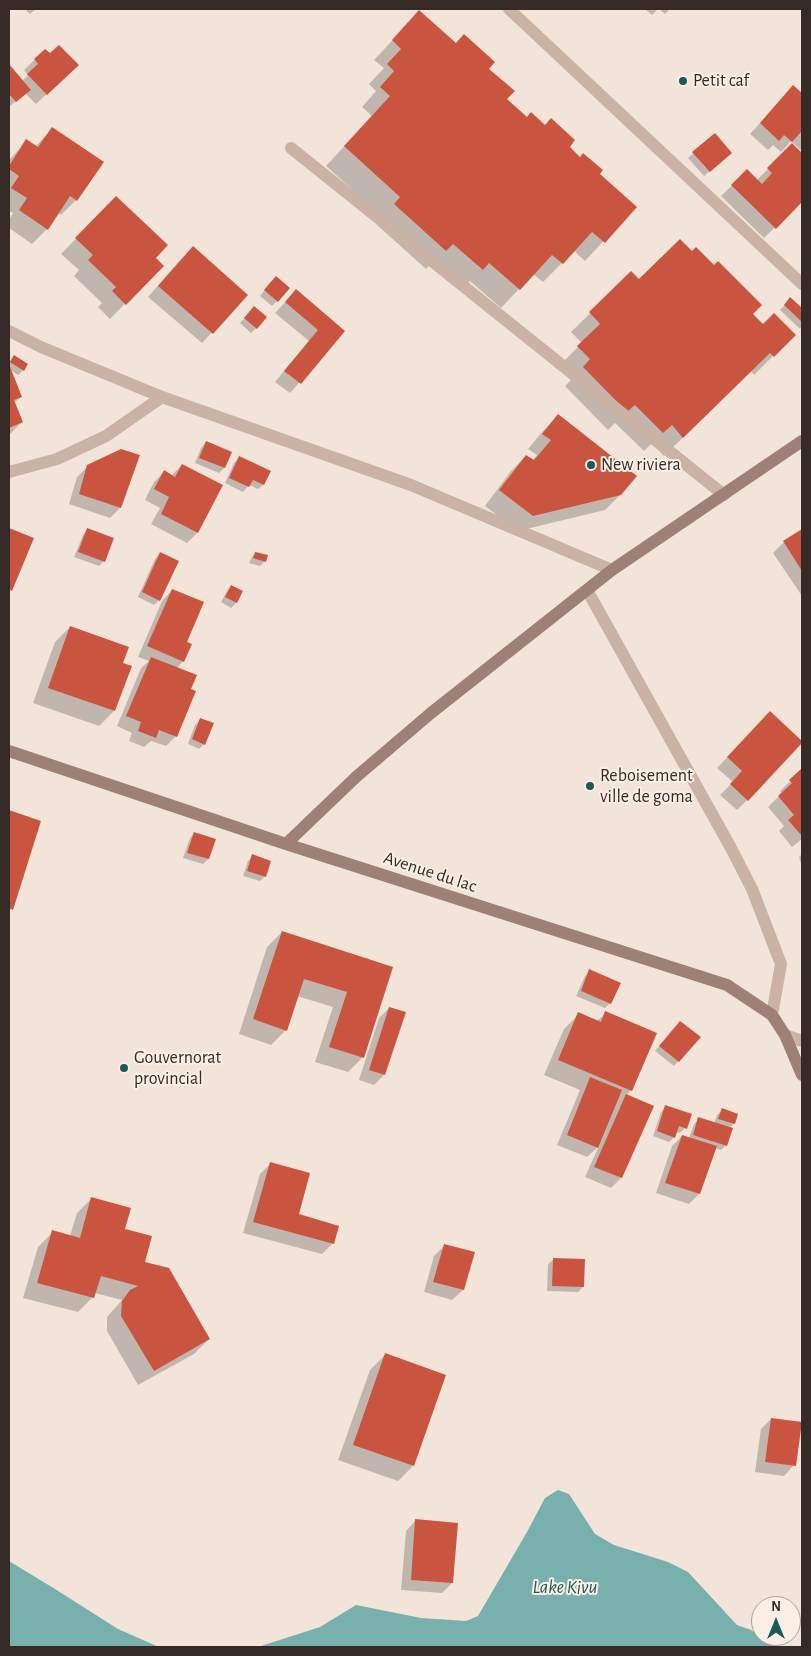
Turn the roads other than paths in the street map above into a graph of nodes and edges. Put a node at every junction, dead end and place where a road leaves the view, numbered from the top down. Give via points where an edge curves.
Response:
1 (509, 9) edge
2 (291, 148) dead end
3 (802, 284) edge
4 (9, 331) edge
5 (162, 397) junction
6 (802, 441) edge
7 (9, 472) edge
8 (724, 496) junction
9 (612, 570) junction
10 (587, 590) junction
11 (9, 751) edge
12 (286, 844) junction
13 (772, 1015) junction
14 (785, 1035) junction
15 (802, 1041) edge
16 (802, 1075) edge

1 - 3 street
2 - 8 street
4 - 5 street
5 - 7 street via 106,436 57,459
5 - 9 street via 411,485
6 - 8 main road
8 - 9 main road
9 - 10 main road
10 - 12 main road via 431,713 356,777
10 - 13 street via 752,889 781,964
11 - 12 main road, Avenue du lac
12 - 13 main road, Avenue du lac via 727,985
13 - 14 main road, Avenue du lac
14 - 15 street
14 - 16 main road, Avenue du lac

